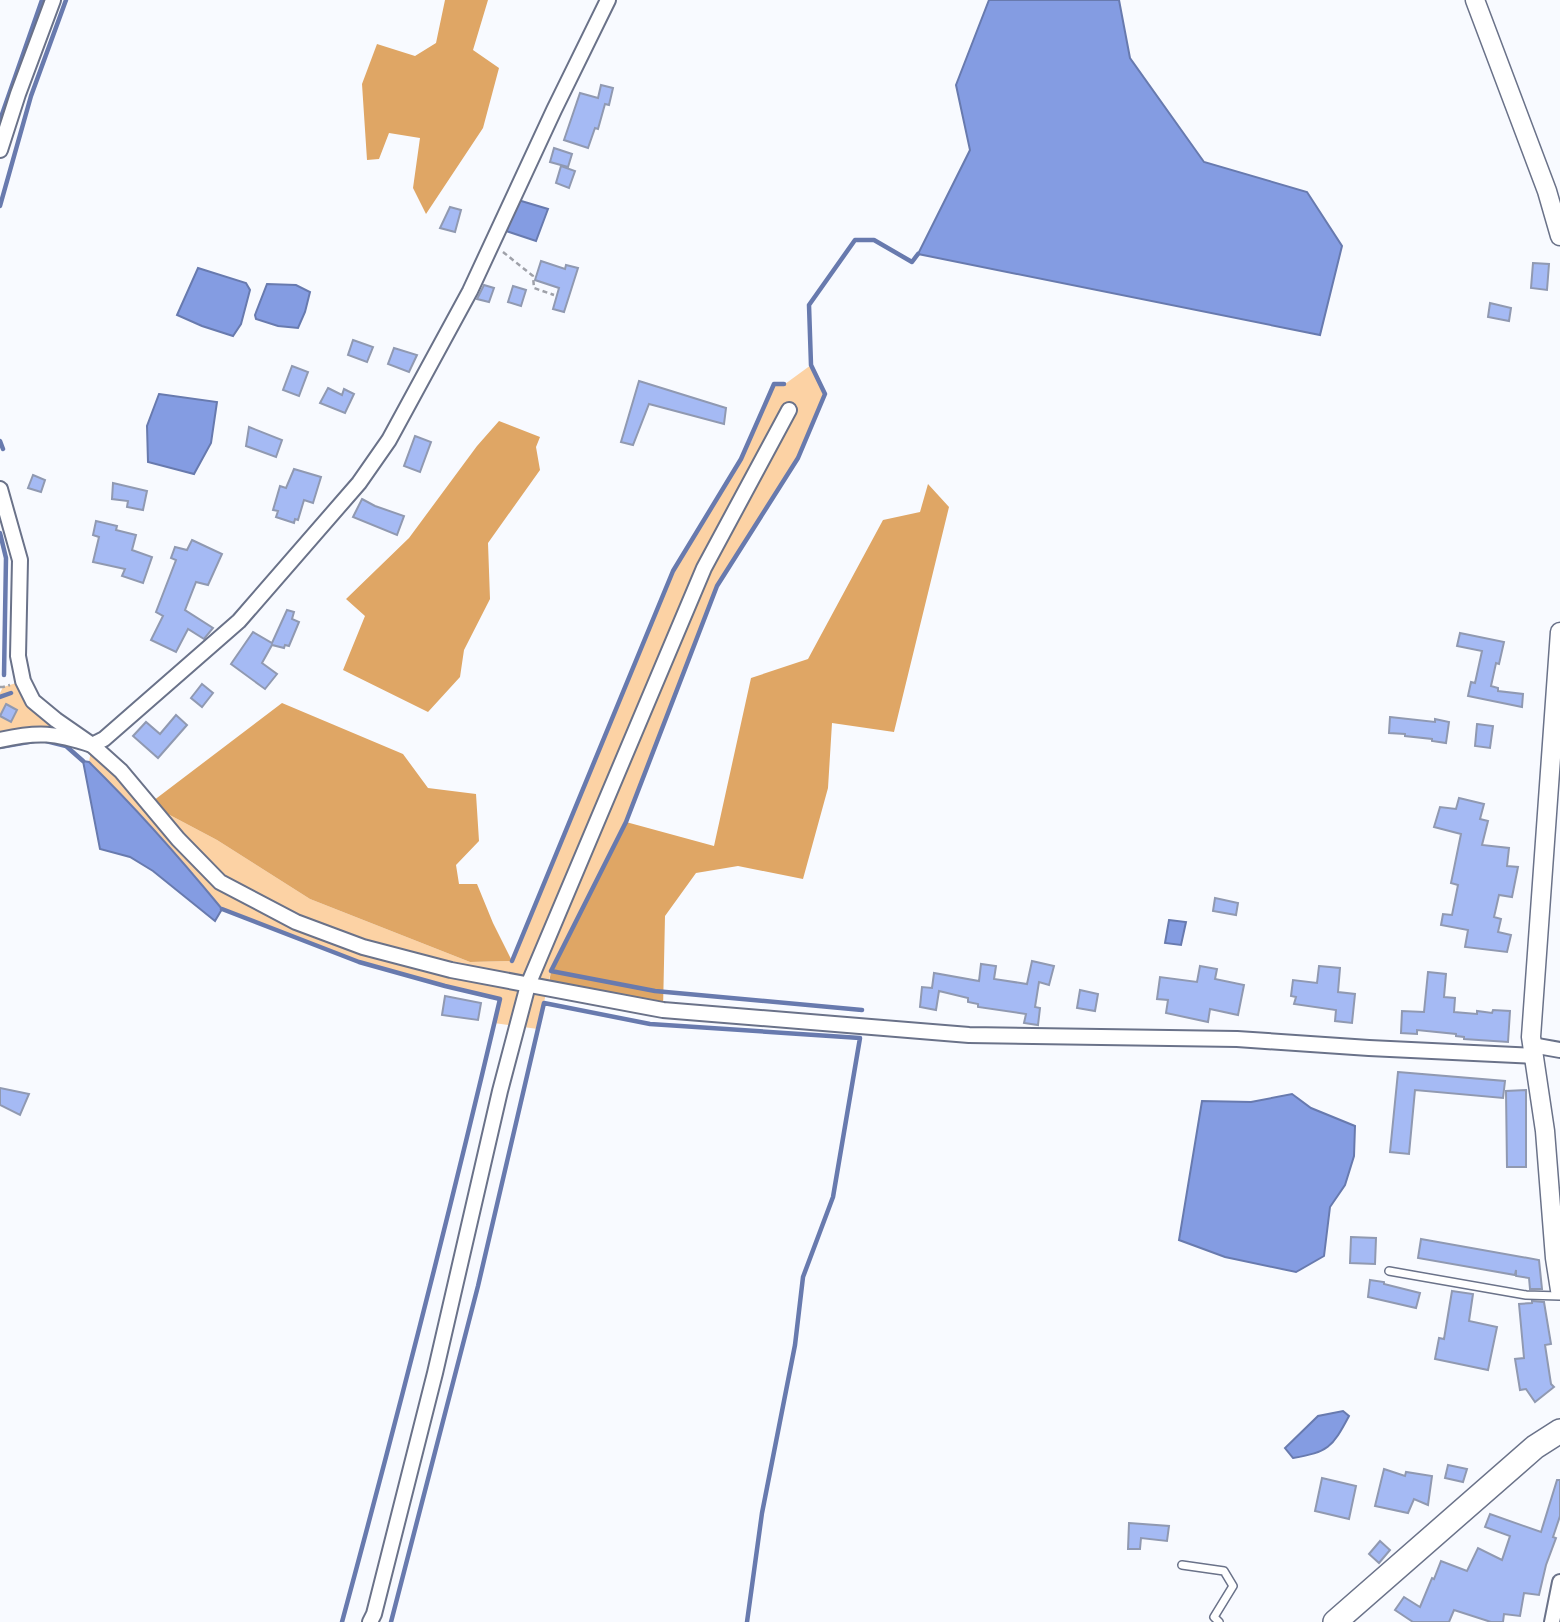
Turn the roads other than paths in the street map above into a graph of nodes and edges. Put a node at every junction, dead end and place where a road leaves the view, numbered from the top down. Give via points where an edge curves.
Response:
1 (53, 0) edge
2 (608, 0) edge
3 (1475, 0) edge
4 (0, 150) edge
5 (1560, 236) edge
6 (789, 410) dead end
7 (0, 489) edge
8 (1560, 632) edge
9 (0, 740) edge
10 (92, 745) junction
11 (528, 985) junction
12 (1560, 1050) edge
13 (1533, 1051) junction
14 (1389, 1271) dead end
15 (1560, 1290) edge
16 (1560, 1296) edge
17 (1560, 1431) edge
18 (1182, 1565) dead end
19 (1560, 1581) edge
20 (370, 1622) edge
21 (1219, 1622) edge
22 (1335, 1622) edge
23 (1552, 1622) edge

1 - 4 street
2 - 10 street via 470,291 389,440 359,483 239,621
3 - 5 street
6 - 11 street via 704,568
7 - 10 street via 20,560 18,656 23,681 33,701
8 - 13 street
9 - 10 street via 41,733
10 - 11 street via 220,882 296,922 363,947
11 - 13 street via 663,1010 969,1035 1237,1039 1369,1048
11 - 20 street
12 - 13 street
13 - 15 street
14 - 16 lane via 1526,1295
17 - 22 main road via 1535,1447
18 - 21 lane via 1224,1571 1233,1586 1214,1617
19 - 23 street

